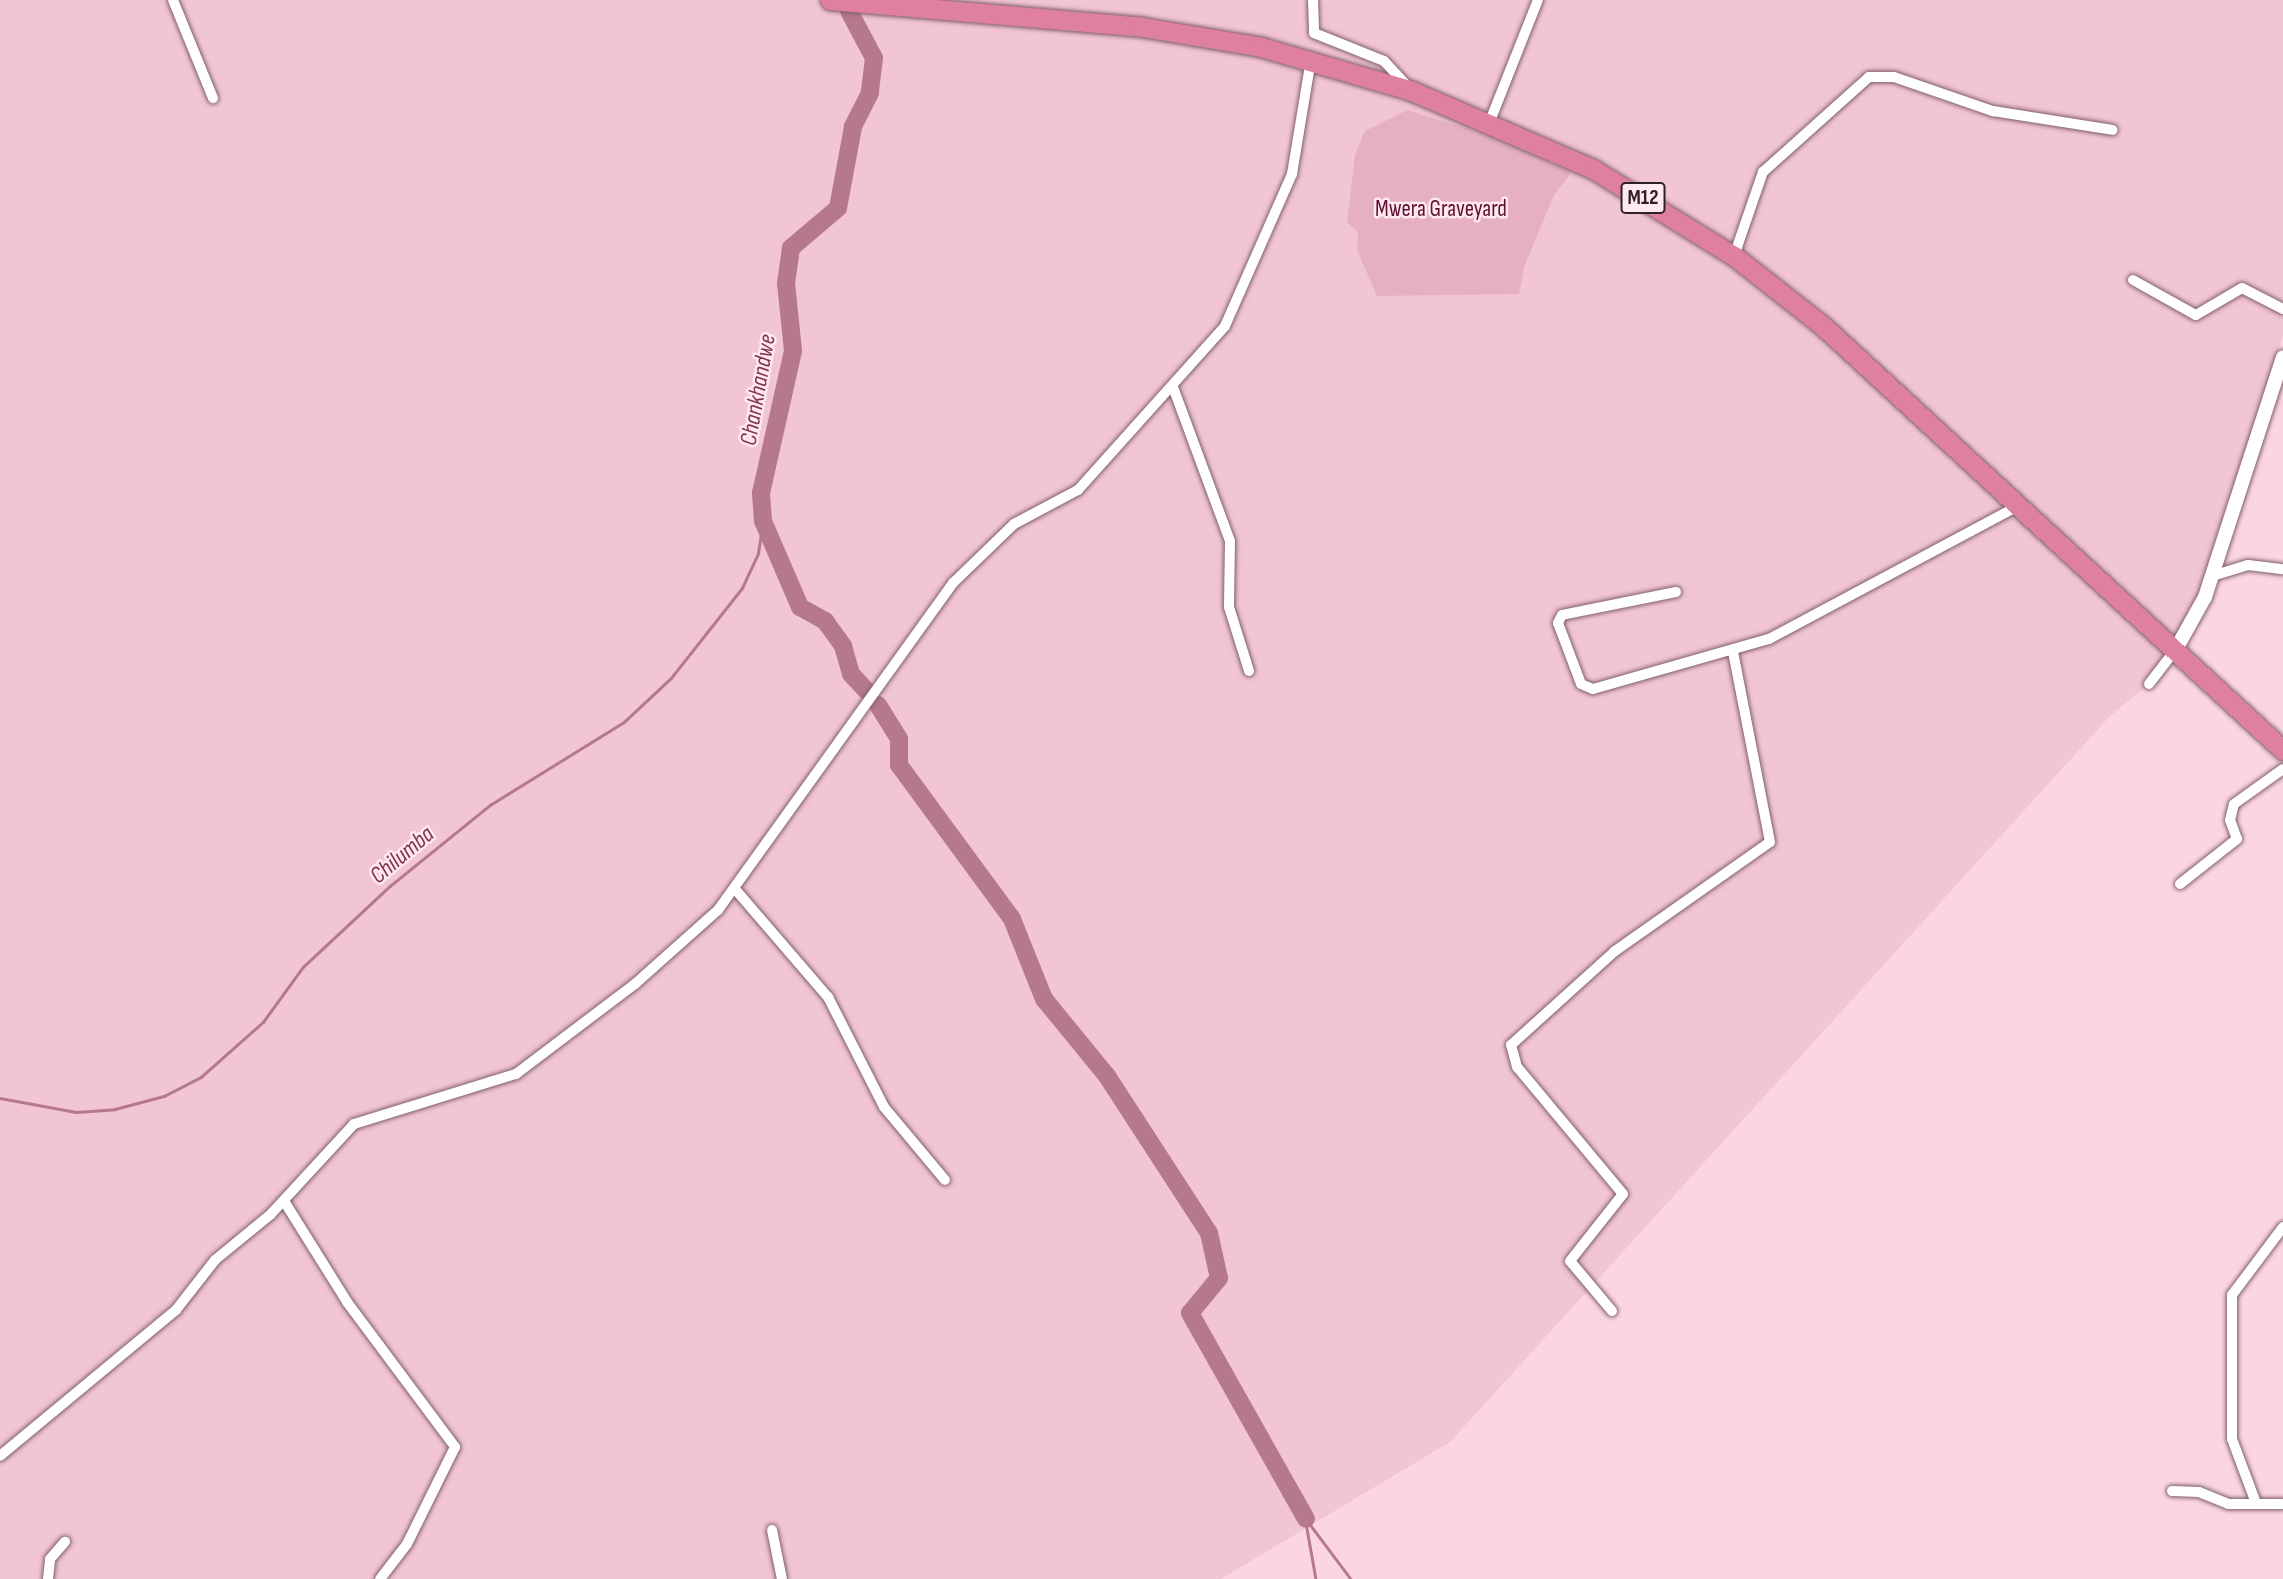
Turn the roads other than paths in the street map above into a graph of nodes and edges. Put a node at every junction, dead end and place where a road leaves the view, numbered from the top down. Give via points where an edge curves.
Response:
1 (173, 0) edge
2 (830, 0) edge
3 (1313, 0) edge
4 (1538, 0) edge
5 (1311, 59) junction
6 (1412, 91) junction
7 (213, 97) dead end
8 (1490, 121) junction
9 (2113, 130) dead end
10 (1734, 256) junction
11 (2133, 280) dead end
12 (2283, 309) edge
13 (2283, 357) edge
14 (1173, 387) junction
15 (2020, 505) junction
16 (2283, 569) edge
17 (2212, 576) junction
18 (1676, 592) dead end
19 (2176, 649) junction
20 (1733, 651) junction
21 (1249, 671) dead end
22 (2150, 684) dead end
23 (2283, 750) edge
24 (2283, 769) edge
25 (2180, 884) dead end
26 (736, 888) junction
27 (945, 1180) dead end
28 (284, 1200) junction
29 (2283, 1227) edge
30 (1612, 1311) dead end
31 (0, 1456) edge
32 (2172, 1491) dead end
33 (2256, 1503) junction
34 (2283, 1504) edge
35 (772, 1530) dead end
36 (65, 1542) dead end
37 (48, 1579) edge
38 (380, 1579) edge
39 (782, 1579) edge

1 - 7 street
2 - 5 highway, M12 via 1142,27
3 - 6 street via 1314,33 1384,61
4 - 8 street
5 - 6 highway, M12
5 - 14 street via 1302,141 1271,233 1225,326
6 - 8 highway, M12
8 - 10 highway, M12 via 1593,169
9 - 10 street via 1993,111 1894,77 1869,77 1763,172
10 - 15 highway, M12 via 1823,326
11 - 12 street via 2196,315 2242,288
13 - 17 street
14 - 21 street via 1230,541 1229,607
14 - 26 street via 1078,490 1014,524 953,583
15 - 19 highway, M12
15 - 20 street via 1807,622
16 - 17 street via 2248,565
17 - 19 street
18 - 20 street via 1562,615 1558,623 1581,684 1594,689
19 - 22 street
19 - 23 highway, M12
20 - 30 street via 1770,842 1615,951 1511,1045 1517,1067 1623,1194 1570,1261
24 - 25 street via 2234,804 2230,820 2237,839
26 - 27 street via 828,997 884,1107
26 - 28 street via 635,984 525,1068 355,1124
28 - 31 street via 225,1250 176,1310
28 - 38 street via 355,1313 455,1447 407,1544
29 - 33 street via 2232,1296 2236,1391 2229,1419
32 - 33 street
33 - 34 street
35 - 39 street
36 - 37 street via 50,1559

